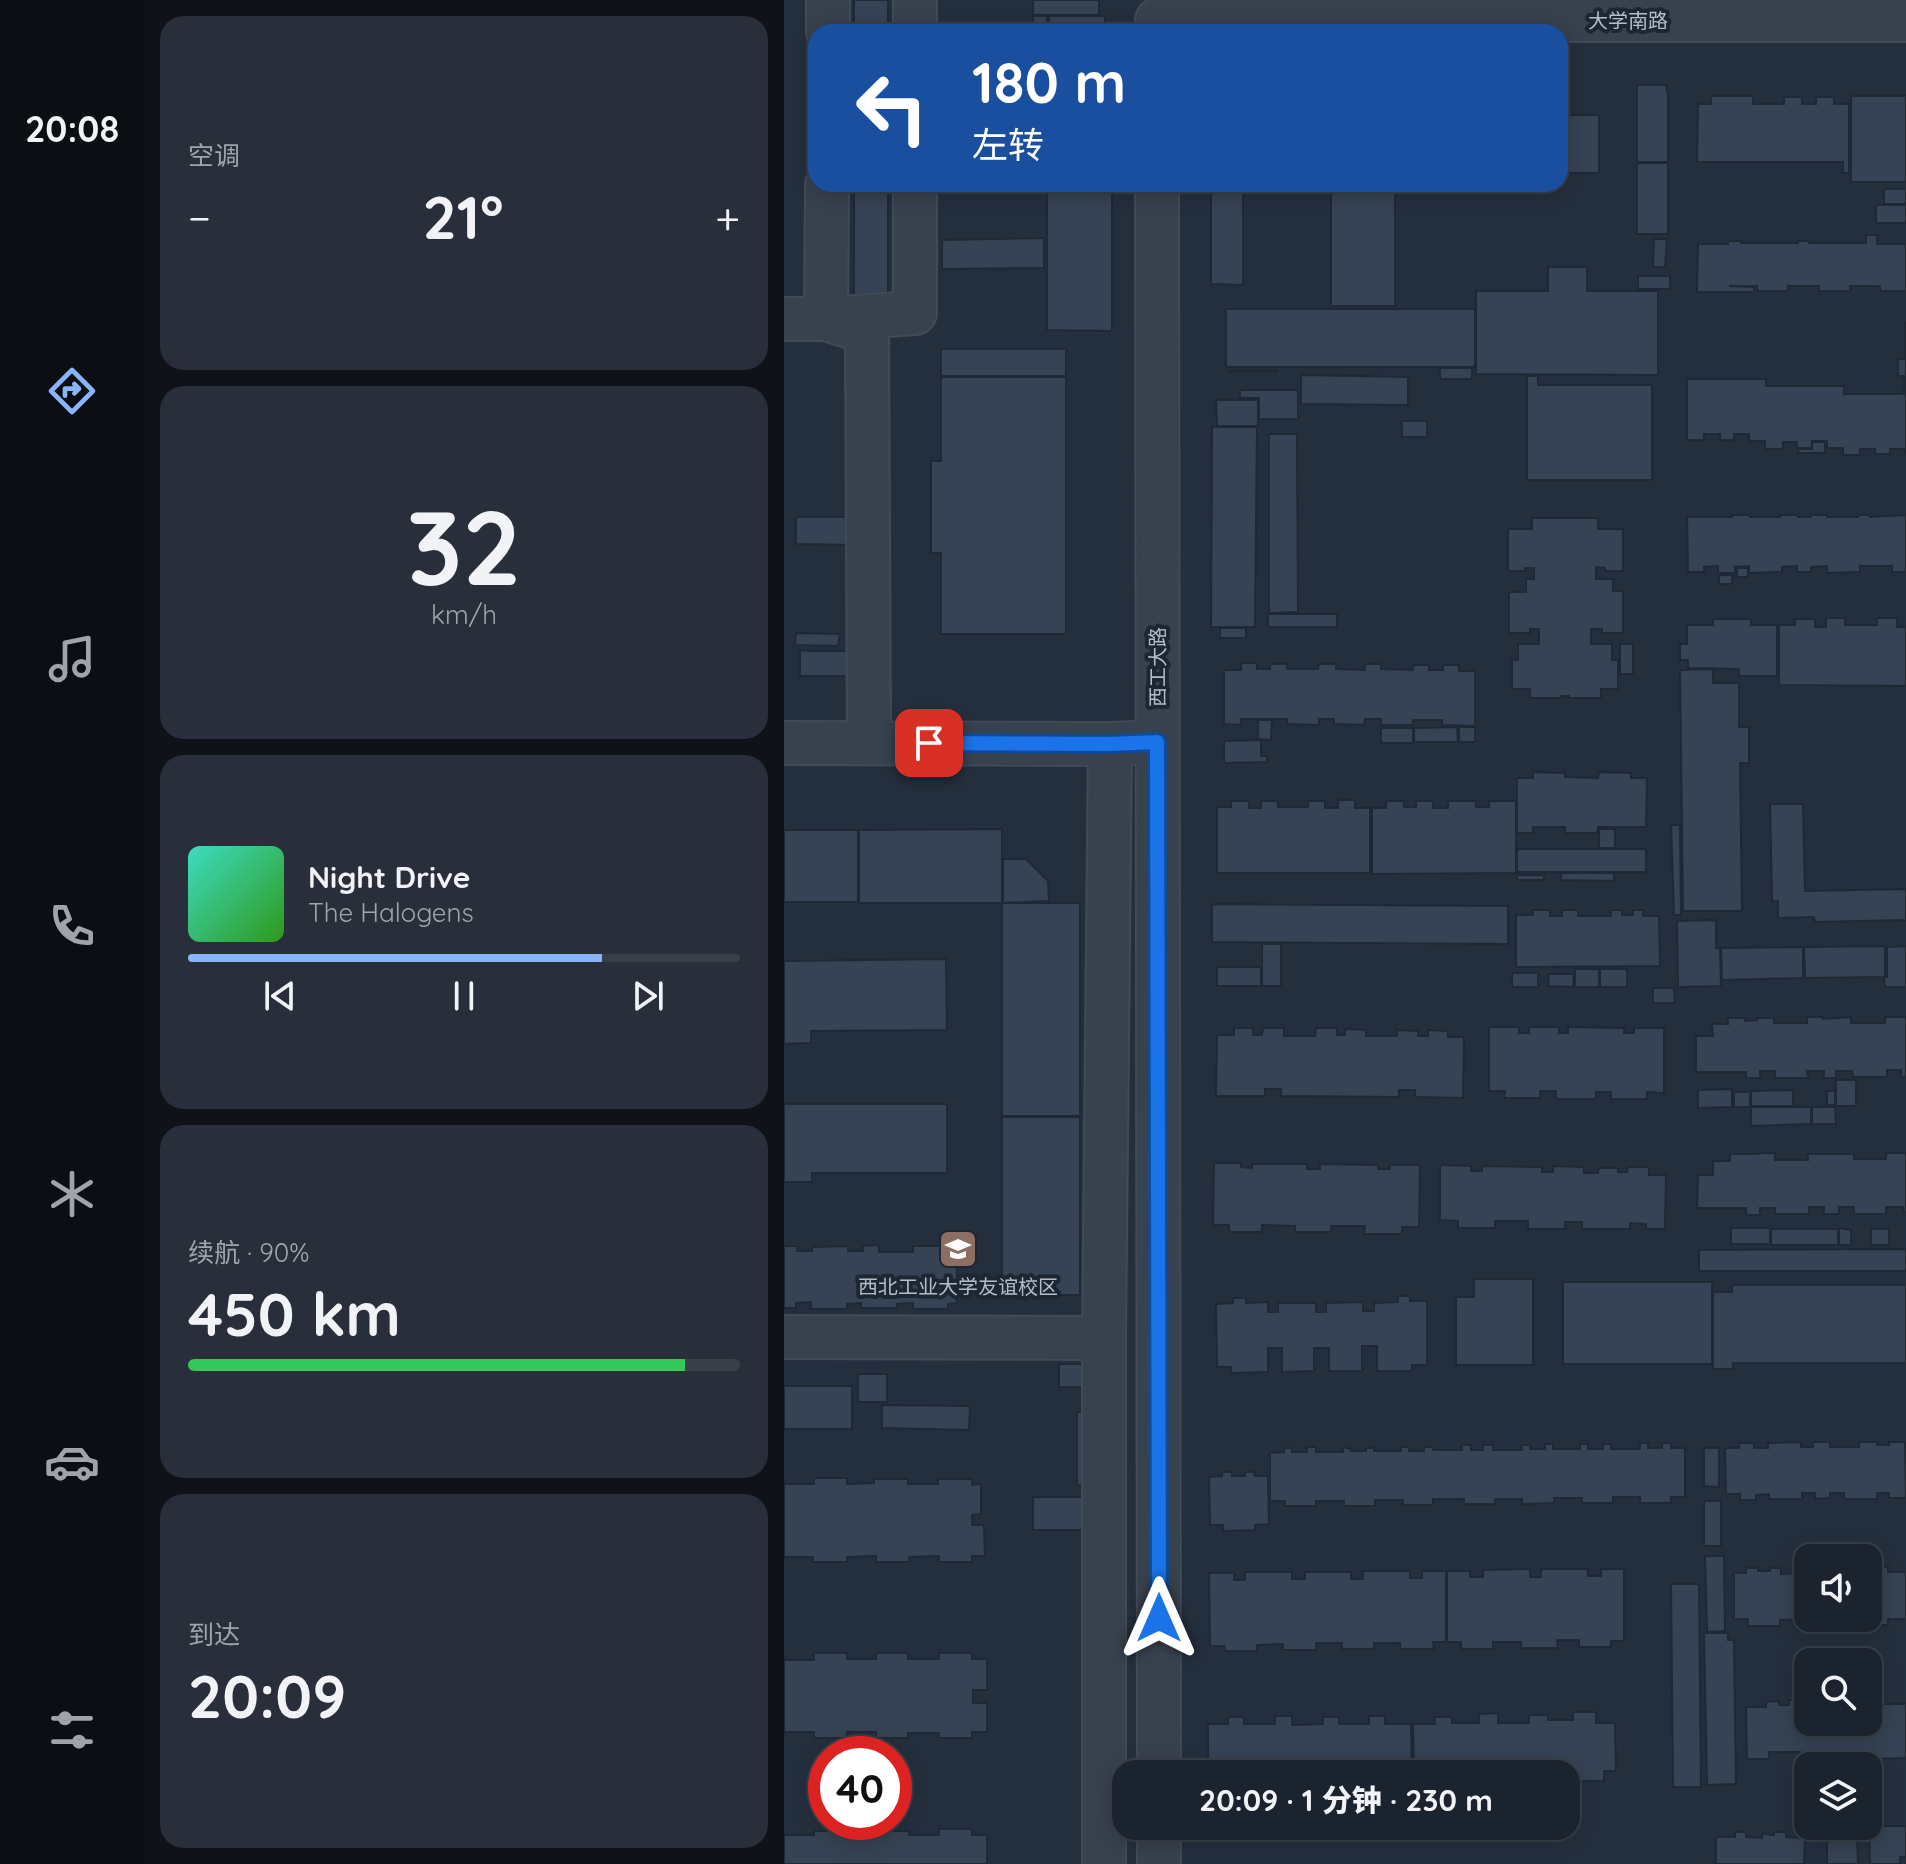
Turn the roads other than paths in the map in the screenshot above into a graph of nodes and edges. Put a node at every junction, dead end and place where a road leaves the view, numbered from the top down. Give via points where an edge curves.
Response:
1 (828, 0) edge
2 (915, 0) edge
3 (1157, 17) edge
4 (1906, 20) edge
5 (828, 24) edge
6 (915, 24) edge
7 (827, 192) edge
8 (915, 192) edge
9 (1157, 192) edge
10 (784, 319) edge
11 (826, 319) junction
12 (1157, 742) junction
13 (784, 743) edge
14 (869, 743) junction
15 (1110, 744) junction
16 (784, 1337) edge
17 (1104, 1338) junction
18 (1159, 1760) edge
19 (1159, 1840) edge
20 (1104, 1864) edge
21 (1159, 1864) edge

1 - 5 street
2 - 6 street
3 - 4 street, 大学南路
7 - 11 street
8 - 11 street via 915,313
9 - 12 street, 西工大路
10 - 11 street
11 - 14 street via 867,332
12 - 15 street
12 - 18 street, 西工大路
13 - 14 street
14 - 15 street
15 - 17 street
16 - 17 street
17 - 20 street
19 - 21 street

